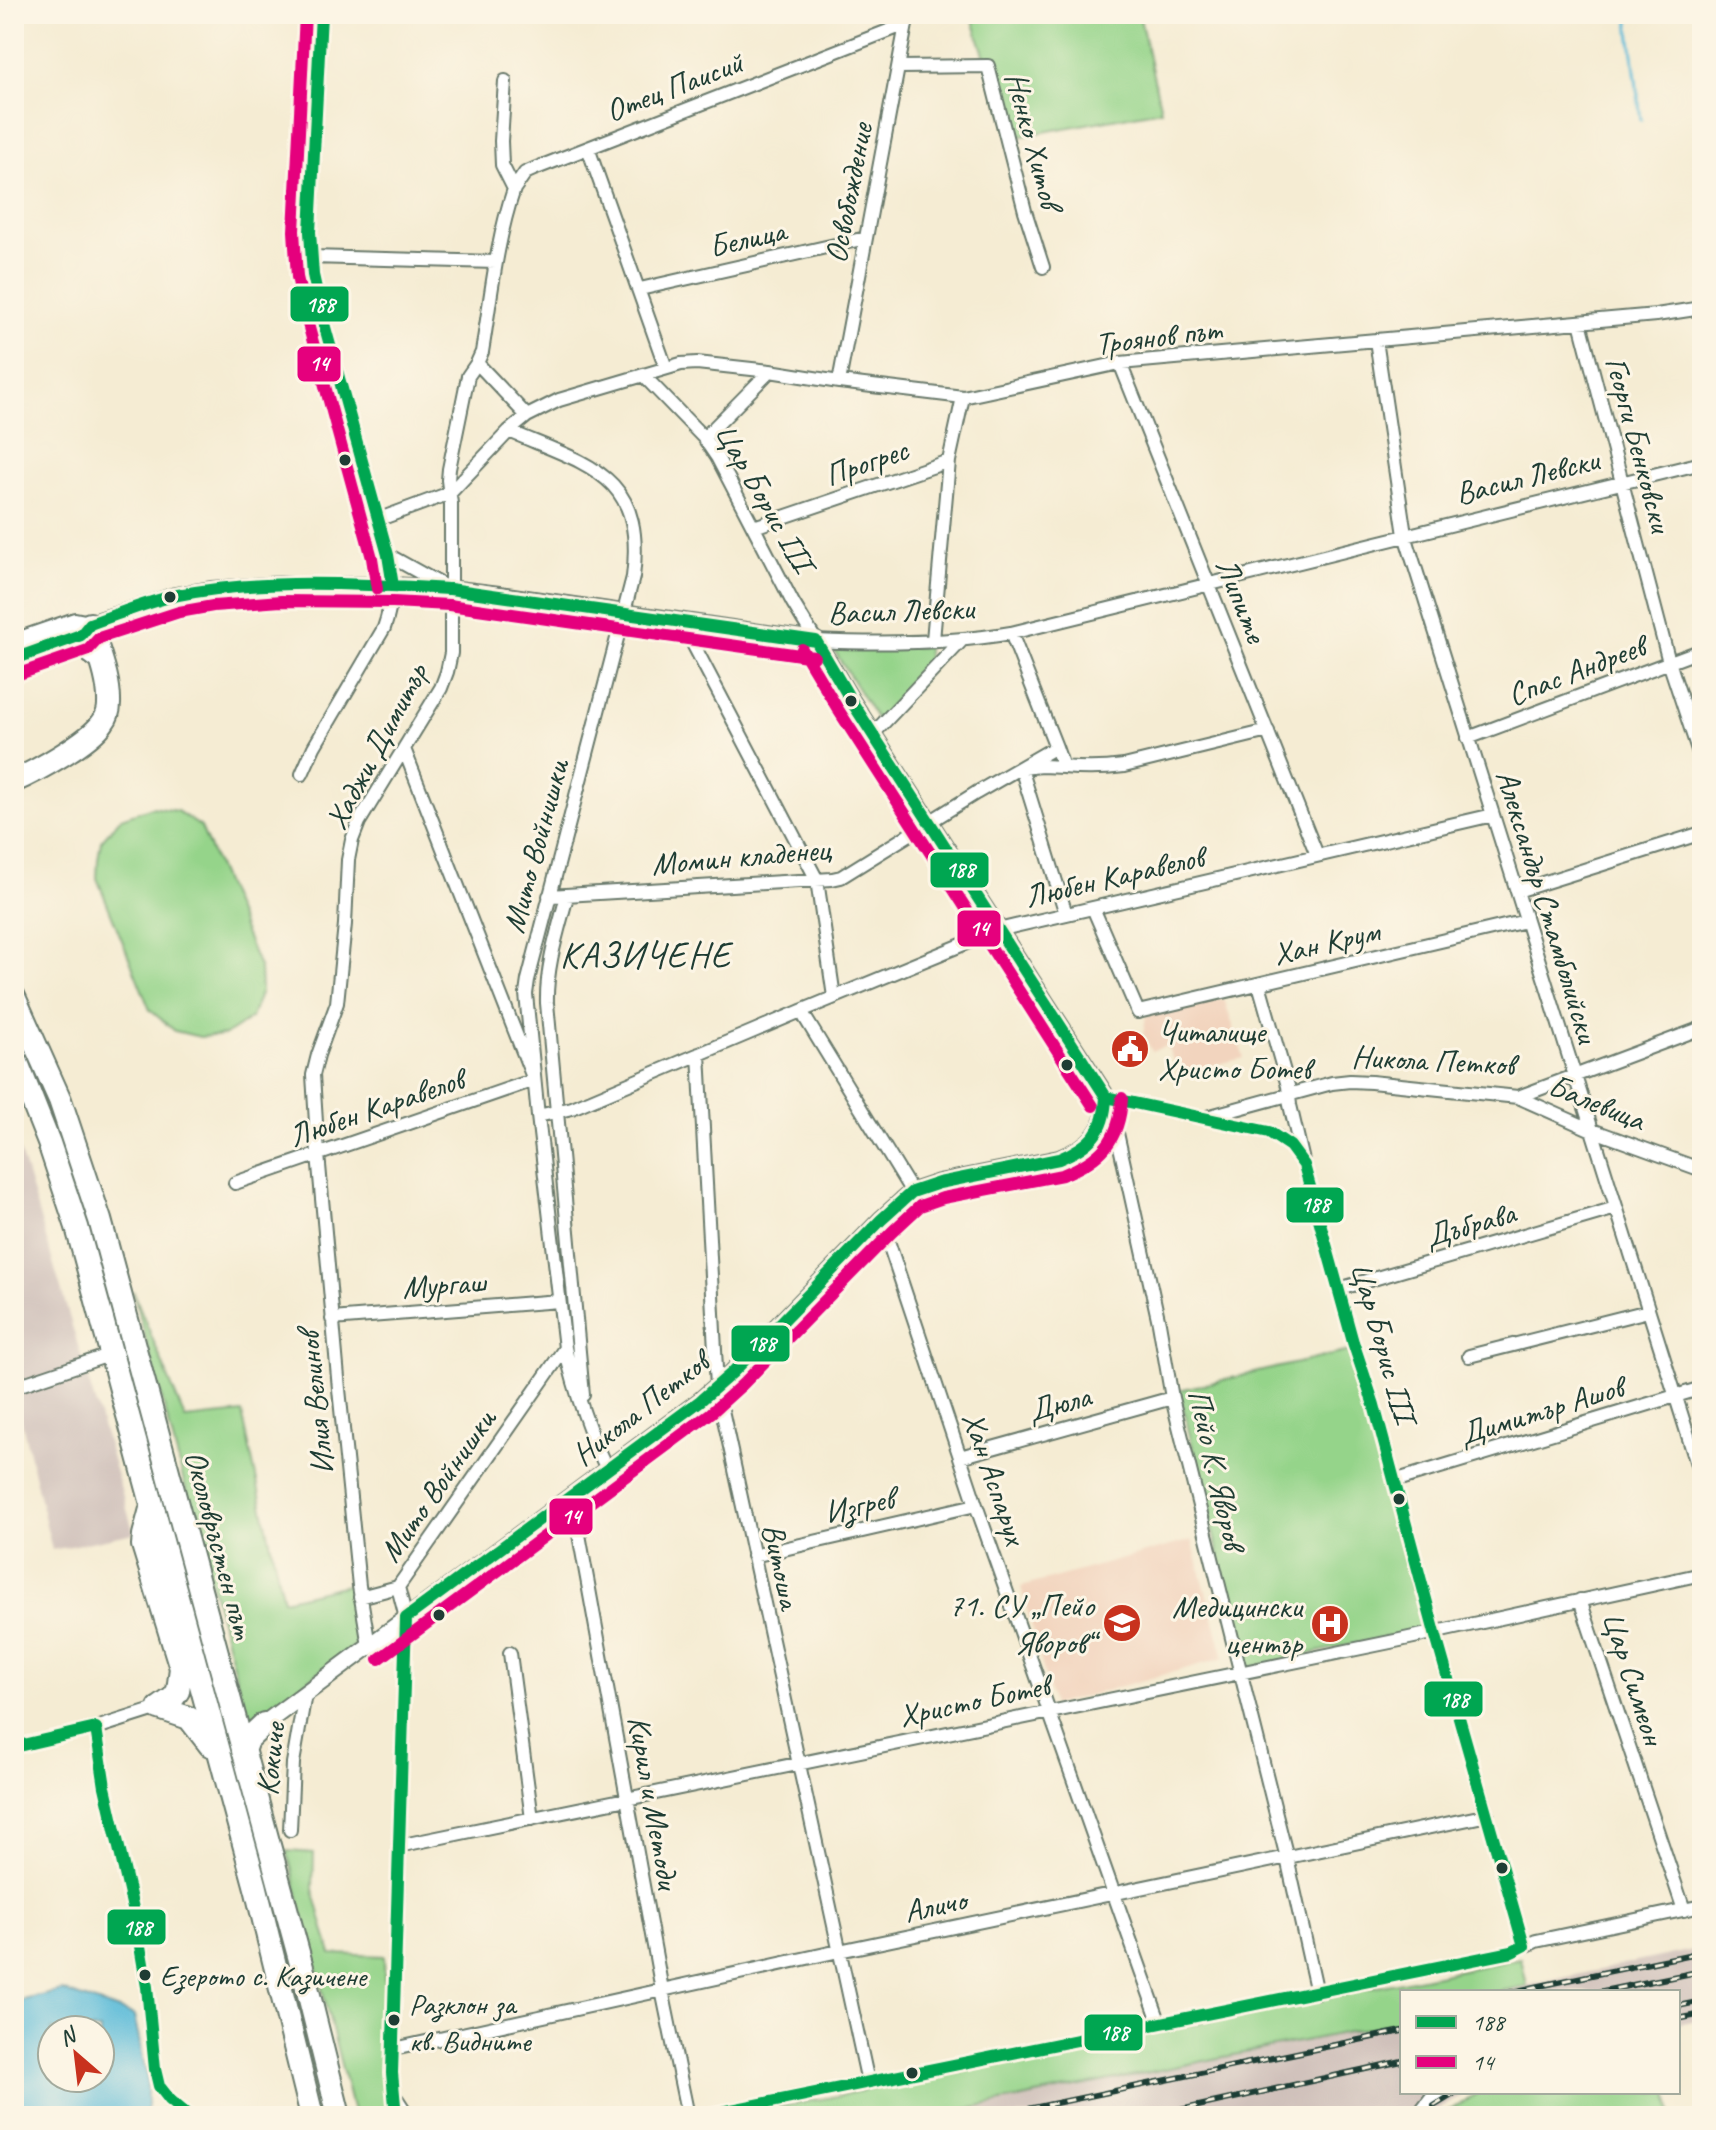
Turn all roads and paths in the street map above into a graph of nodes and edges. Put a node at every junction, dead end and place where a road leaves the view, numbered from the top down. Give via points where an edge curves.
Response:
1 (321, 14) edge
2 (907, 19) edge
3 (899, 67) junction
4 (505, 81) dead end
5 (588, 148) junction
6 (514, 189) junction
7 (866, 238) junction
8 (311, 257) junction
9 (496, 262) junction
10 (1043, 267) dead end
11 (640, 289) junction
12 (1702, 308) edge
13 (1580, 322) junction
14 (1376, 340) junction
15 (477, 363) junction
16 (1120, 363) junction
17 (666, 368) junction
18 (770, 371) junction
19 (643, 375) junction
20 (839, 382) junction
21 (963, 397) junction
22 (527, 416) junction
23 (509, 431) junction
24 (704, 438) junction
25 (949, 461) junction
26 (1702, 463) edge
27 (1623, 482) junction
28 (450, 493) junction
29 (377, 520) junction
30 (754, 527) junction
31 (1405, 535) junction
32 (388, 555) junction
33 (1207, 584) junction
34 (393, 586) junction
35 (450, 589) junction
36 (624, 612) junction
37 (681, 621) junction
38 (90, 624) junction
39 (1011, 633) junction
40 (963, 639) junction
41 (67, 640) junction
42 (933, 640) junction
43 (816, 641) junction
44 (14, 642) edge
45 (1702, 650) edge
46 (99, 658) junction
47 (14, 659) edge
48 (1669, 662) junction
49 (1268, 731) junction
50 (873, 734) junction
51 (1468, 738) junction
52 (1056, 747) junction
53 (404, 749) junction
54 (1702, 762) edge
55 (1063, 767) junction
56 (1021, 768) junction
57 (302, 774) dead end
58 (17, 781) edge
59 (1493, 815) junction
60 (929, 821) junction
61 (1702, 833) edge
62 (1317, 855) junction
63 (817, 880) junction
64 (1517, 891) junction
65 (549, 896) junction
66 (567, 896) junction
67 (1093, 908) junction
68 (1066, 914) junction
69 (1526, 921) junction
70 (998, 930) junction
71 (1259, 984) junction
72 (14, 997) edge
73 (834, 997) junction
74 (801, 1011) junction
75 (1702, 1028) edge
76 (699, 1054) junction
77 (14, 1055) edge
78 (1574, 1075) junction
79 (534, 1080) junction
80 (1289, 1095) junction
81 (1106, 1097) junction
82 (1518, 1097) junction
83 (558, 1113) junction
84 (538, 1116) junction
85 (1203, 1118) junction
86 (1592, 1130) junction
87 (318, 1154) junction
88 (1304, 1165) junction
89 (1702, 1170) edge
90 (235, 1183) dead end
91 (912, 1192) junction
92 (1616, 1208) junction
93 (881, 1220) junction
94 (1339, 1289) junction
95 (559, 1301) junction
96 (1648, 1311) junction
97 (332, 1319) junction
98 (565, 1348) junction
99 (112, 1354) junction
100 (1469, 1356) dead end
101 (14, 1387) edge
102 (717, 1387) junction
103 (1702, 1388) edge
104 (1675, 1397) junction
105 (1172, 1398) junction
106 (584, 1414) junction
107 (960, 1457) junction
108 (607, 1469) junction
109 (1702, 1480) edge
110 (1394, 1481) junction
111 (572, 1496) junction
112 (152, 1504) junction
113 (976, 1505) junction
114 (753, 1556) junction
115 (1702, 1574) edge
116 (398, 1587) junction
117 (360, 1597) junction
118 (1580, 1600) junction
119 (406, 1618) junction
120 (1435, 1633) junction
121 (369, 1646) junction
122 (510, 1653) dead end
123 (1240, 1674) junction
124 (305, 1694) junction
125 (159, 1708) junction
126 (1049, 1712) junction
127 (232, 1714) junction
128 (264, 1724) junction
129 (96, 1728) junction
130 (14, 1747) edge
131 (243, 1751) junction
132 (220, 1759) junction
133 (798, 1763) junction
134 (628, 1799) junction
135 (1488, 1815) junction
136 (532, 1819) junction
137 (290, 1830) dead end
138 (398, 1846) junction
139 (1287, 1858) junction
140 (1114, 1895) junction
141 (1702, 1906) edge
142 (1684, 1910) junction
143 (1524, 1946) junction
144 (839, 1951) junction
145 (662, 1990) junction
146 (1317, 1993) junction
147 (1160, 2024) junction
148 (394, 2049) junction
149 (868, 2082) junction
150 (393, 2093) junction
151 (1437, 2094) edge
152 (189, 2116) edge
153 (312, 2116) edge
154 (339, 2116) edge
155 (396, 2116) edge
156 (408, 2116) edge
157 (688, 2116) edge
158 (702, 2116) edge
159 (1417, 2116) edge

1 - 8 street
2 - 3 street, Освобождение
2 - 5 street, Отец Паисий
3 - 7 street, Освобождение
3 - 10 street, Ненко Хитов via 988,66
4 - 6 street via 502,165
5 - 6 street, Отец Паисий via 525,173
5 - 11 street
6 - 9 street
7 - 11 street, Белица
7 - 20 street, Освобождение
8 - 9 street
8 - 29 street
9 - 15 street
11 - 17 street
12 - 13 street, Троянов път
13 - 14 street, Троянов път
13 - 27 street, Георги Бенковски
14 - 16 street, Троянов път
14 - 31 street, Александър Стамболийски
15 - 22 street
15 - 28 street, Хаджи Димитър via 468,376 449,469
16 - 21 street, Троянов път
16 - 33 street, Липите
17 - 18 street, Троянов път via 697,363
17 - 19 street, Троянов път
18 - 20 street, Троянов път
18 - 24 street
19 - 22 street via 559,400
19 - 24 street, Цар Борис III
20 - 21 street, Троянов път
21 - 25 street
22 - 23 street
23 - 28 street
23 - 36 street, Мито Войнишки via 595,469 622,496 636,552
24 - 30 street, Цар Борис III
25 - 30 street, Прогрес
25 - 42 street
26 - 27 street, Васил Левски
27 - 31 street, Васил Левски
27 - 48 street, Георги Бенковски
28 - 29 street
28 - 35 street, Хаджи Димитър
29 - 32 street
30 - 43 street, Цар Борис III
31 - 33 street, Васил Левски
31 - 51 street, Александър Стамболийски
32 - 34 street
32 - 35 street
33 - 39 street, Васил Левски
33 - 49 street, Липите
34 - 35 street, Васил Левски
34 - 38 street, Васил Левски via 211,590
34 - 57 street via 384,628
35 - 36 street, Васил Левски
35 - 53 street, Хаджи Димитър via 447,672
36 - 37 street, Васил Левски
36 - 65 street, Мито Войнишки
37 - 43 street, Васил Левски
37 - 63 street
38 - 41 street, Васил Левски
38 - 44 street, Васил Левски via 75,621
38 - 46 highway
39 - 40 street, Васил Левски
39 - 52 street
40 - 42 street, Васил Левски
40 - 50 street
41 - 46 highway
41 - 47 street, Васил Левски
42 - 43 street, Васил Левски
43 - 50 street, Цар Борис III
45 - 48 street, Спас Андреев
46 - 58 highway via 109,701 103,724
48 - 51 street, Спас Андреев
48 - 54 street, Георги Бенковски
49 - 55 street via 1124,766
49 - 62 street, Липите
50 - 60 street, Цар Борис III
51 - 59 street, Александър Стамболийски
52 - 55 street
52 - 56 street, Момин кладенец
53 - 79 street
53 - 87 street, Хаджи Димитър via 352,840 337,1003 313,1075
55 - 56 street
56 - 60 street, Момин кладенец
56 - 68 street
59 - 62 street, Любен Каравелов
59 - 64 street, Александър Стамболийски
60 - 63 street, Момин кладенец via 841,877
60 - 70 street, Цар Борис III
61 - 64 street
62 - 67 street, Любен Каравелов
63 - 66 street, Момин кладенец
63 - 73 street
64 - 69 street, Александър Стамболийски
65 - 66 street, Момин кладенец
65 - 79 street, Мито Войнишки via 526,994
66 - 83 street, Мито Войнишки via 546,984
67 - 68 street, Любен Каравелов
67 - 71 street, Хан Крум via 1138,1012
68 - 70 street, Любен Каравелов
69 - 71 street, Хан Крум
69 - 78 street, Александър Стамболийски
70 - 73 street, Любен Каравелов
70 - 81 street, Цар Борис III
71 - 80 street, Цар Борис III
72 - 127 highway, Околовръстен път via 60,1100 96,1206
73 - 74 street, Любен Каравелов
74 - 76 street, Любен Каравелов
74 - 91 street
75 - 78 street, Никола Петков
76 - 83 street, Любен Каравелов
76 - 102 street, Витоша
77 - 99 highway, Околовръстен път via 64,1187
78 - 82 street, Никола Петков
78 - 86 street, Александър Стамболийски
79 - 84 street, Мито Войнишки
79 - 87 street, Любен Каравелов
80 - 82 street, Никола Петков via 1350,1081
80 - 85 street, Никола Петков
80 - 88 street, Цар Борис III
81 - 85 street
81 - 91 street, Никола Петков via 1102,1127 1070,1155
81 - 105 street, Пейо К. Яворов
82 - 86 street, Балевица
83 - 84 street, Любен Каравелов
83 - 106 street, Мито Войнишки
84 - 95 street, Мито Войнишки
85 - 88 street via 1280,1137
86 - 89 street, Балевица
86 - 92 street, Александър Стамболийски
87 - 90 street, Любен Каравелов
87 - 97 street, Илия Велинов
88 - 94 street, Цар Борис III
91 - 93 street, Никола Петков
92 - 94 street, Дъбрава
92 - 96 street, Александър Стамболийски
93 - 102 street, Никола Петков
93 - 107 street, Хан Аспарух
94 - 110 street, Цар Борис III
95 - 97 street, Мургаш
95 - 98 street, Мито Войнишки
96 - 100 street
96 - 104 street, Александър Стамболийски
97 - 117 street, Илия Велинов
98 - 106 street, Мито Войнишки
98 - 116 street, Мито Войнишки
99 - 101 street
99 - 112 highway, Околовръстен път
102 - 108 street, Никола Петков
102 - 114 street, Витоша
103 - 104 street, Димитър Ашов
104 - 109 street, Александър Стамболийски
104 - 110 street, Димитър Ашов
105 - 107 street, Дюла
105 - 123 street, Пейо К. Яворов
106 - 108 street, Мито Войнишки
107 - 113 street, Хан Аспарух
108 - 111 street, Никола Петков
110 - 120 street, Цар Борис III
111 - 119 street, Никола Петков
111 - 134 street, Кирил и Методи
112 - 125 highway via 143,1545 181,1668 178,1691
112 - 132 highway, Околовръстен път
113 - 114 street, Изгрев
113 - 126 street, Хан Аспарух
114 - 133 street, Витоша
115 - 118 street, Христо Ботев
116 - 117 street
116 - 119 street, Мито Войнишки
117 - 121 street, Илия Велинов
118 - 120 street, Христо Ботев
118 - 142 street, Цар Симеон
119 - 121 street, Никола Петков
119 - 138 street, Мито Войнишки
120 - 123 street, Христо Ботев
120 - 135 street, Цар Борис III
121 - 124 street, Никола Петков
122 - 136 street
123 - 126 street, Христо Ботев
123 - 139 street, Пейо К. Яворов
124 - 128 street, Никола Петков
124 - 137 street, Кокиче via 293,1763
125 - 129 street
125 - 132 highway via 189,1718
126 - 133 street, Христо Ботев
126 - 140 street, Хан Аспарух
127 - 128 highway
127 - 131 highway, Околовръстен път
128 - 131 highway
129 - 130 street
129 - 152 street via 138,1932 159,2086
131 - 154 highway, Околовръстен път
132 - 153 highway, Околовръстен път
133 - 134 street, Христо Ботев
133 - 144 street, Витоша
134 - 136 street, Христо Ботев
134 - 145 street, Кирил и Методи
135 - 139 street, Аличо
135 - 143 street, Цар Борис III
136 - 138 street, Христо Ботев
138 - 148 street, Мито Войнишки
139 - 140 street, Аличо
139 - 146 street, Пейо К. Яворов
140 - 144 street, Аличо
140 - 147 street, Хан Аспарух
141 - 142 street
142 - 143 street
143 - 146 street
144 - 145 street, Аличо
144 - 149 street, Витоша
145 - 148 street, Аличо
145 - 157 street, Кирил и Методи
146 - 147 street
147 - 149 street
148 - 150 street, Мито Войнишки
149 - 158 street
150 - 155 street, Мито Войнишки
150 - 156 street
151 - 159 street

